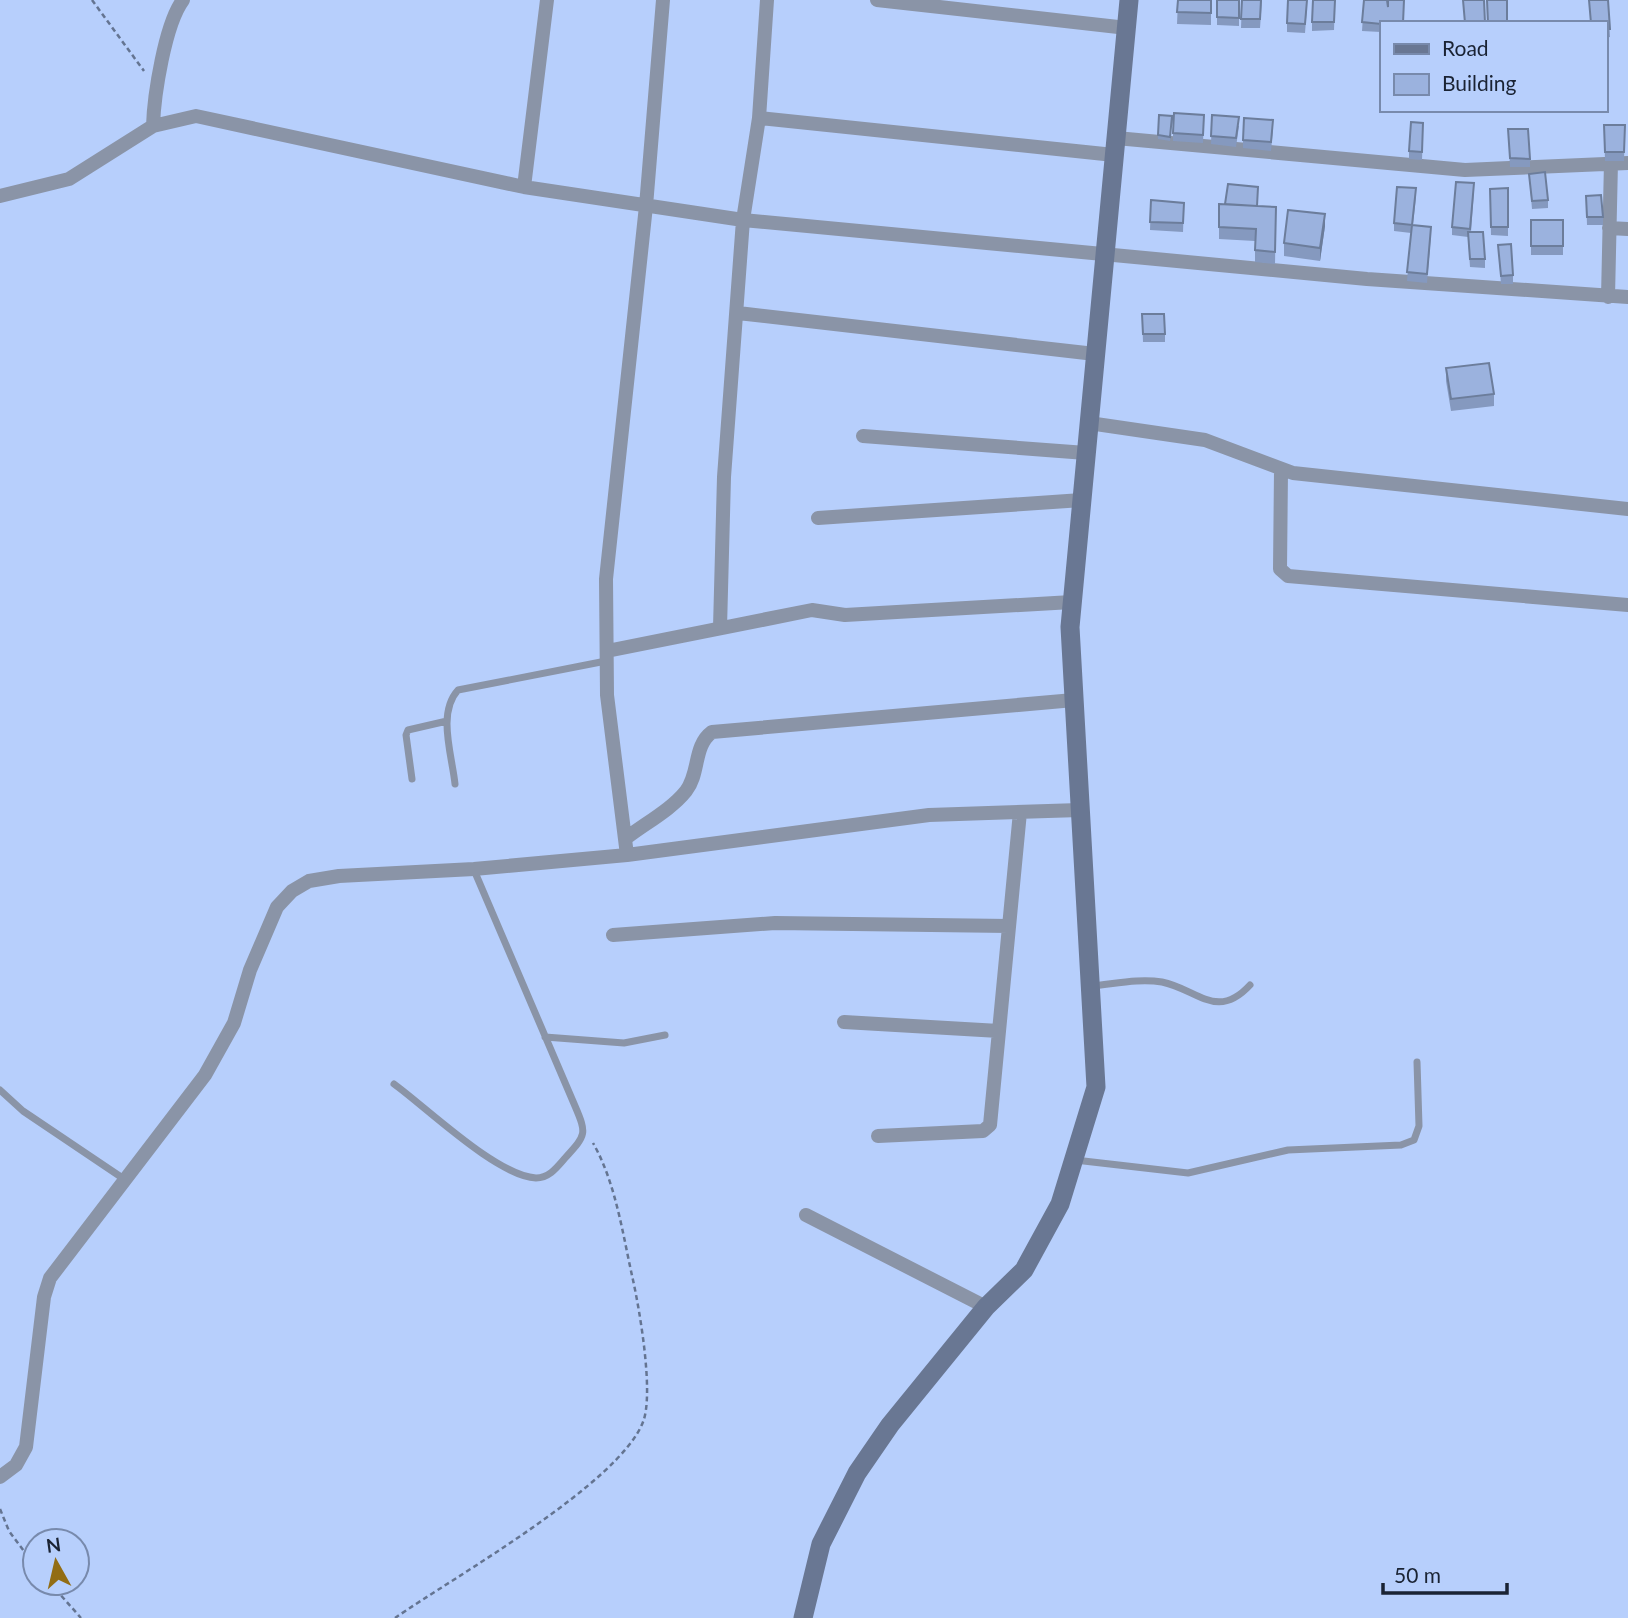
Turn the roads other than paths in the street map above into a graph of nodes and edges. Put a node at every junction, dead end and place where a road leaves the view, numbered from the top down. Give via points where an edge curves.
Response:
1 (174, 0) edge
2 (183, 0) edge
3 (547, 0) edge
4 (663, 0) edge
5 (767, 0) edge
6 (877, 0) edge
7 (1129, 0) edge
8 (175, 16) junction
9 (1126, 28) junction
10 (759, 118) junction
11 (153, 126) junction
12 (1115, 147) junction
13 (1611, 162) junction
14 (1628, 163) edge
15 (524, 187) junction
16 (0, 196) edge
17 (646, 206) junction
18 (743, 220) junction
19 (1609, 228) junction
20 (1628, 229) edge
21 (1104, 252) junction
22 (1608, 297) junction
23 (1628, 298) edge
24 (738, 313) junction
25 (1095, 354) junction
26 (1088, 423) junction
27 (863, 436) dead end
28 (1086, 453) junction
29 (1281, 471) junction
30 (1082, 500) junction
31 (1628, 509) edge
32 (818, 518) dead end
33 (1072, 602) junction
34 (1628, 605) edge
35 (720, 628) junction
36 (607, 656) junction
37 (1074, 700) junction
38 (447, 721) junction
39 (412, 779) dead end
40 (455, 783) dead end
41 (1080, 810) junction
42 (1020, 812) junction
43 (625, 839) junction
44 (626, 855) junction
45 (474, 869) junction
46 (1009, 926) junction
47 (613, 935) dead end
48 (1250, 985) dead end
49 (1091, 986) junction
50 (844, 1022) dead end
51 (999, 1031) junction
52 (664, 1035) dead end
53 (545, 1037) junction
54 (1417, 1062) dead end
55 (394, 1084) dead end
56 (0, 1090) edge
57 (878, 1136) dead end
58 (1074, 1160) junction
59 (124, 1179) junction
60 (806, 1215) dead end
61 (986, 1307) junction
62 (0, 1477) edge
63 (803, 1618) edge

1 - 8 street
2 - 8 street
3 - 15 street
4 - 17 street
5 - 10 street
6 - 9 street
7 - 9 main road
8 - 11 street via 156,88
9 - 12 main road
10 - 12 street
10 - 18 street
11 - 15 street via 196,116
11 - 16 street via 69,179
12 - 13 street via 1475,170
12 - 21 main road
13 - 14 street
13 - 19 street
15 - 17 street
17 - 18 street
17 - 36 street via 606,579
18 - 21 street
18 - 24 street
19 - 20 street
19 - 22 street
21 - 22 street via 1367,279
21 - 25 main road
22 - 23 street
24 - 25 street
24 - 35 street via 724,477
25 - 26 main road
26 - 28 main road
26 - 29 street via 1205,440
27 - 28 street
28 - 30 main road
29 - 31 street
29 - 34 street via 1280,569 1288,576
30 - 32 street
30 - 33 main road
33 - 35 street via 845,615 812,610
33 - 37 main road
35 - 36 street
36 - 38 lane via 458,690 450,699
36 - 43 street via 612,751
37 - 41 main road
37 - 43 street via 712,732 702,739 692,781 684,793
38 - 39 lane via 408,730
38 - 40 lane
41 - 42 street
41 - 49 main road
42 - 44 street via 929,815
42 - 46 street
43 - 44 street
44 - 45 street
45 - 53 lane
45 - 59 street via 339,876 309,881 292,891 277,907 234,1023 205,1075
46 - 47 street via 775,923
46 - 51 street
48 - 49 lane via 1242,994 1216,1002 1164,982
49 - 58 main road via 1096,1087
50 - 51 street
51 - 57 street via 988,1129
52 - 53 lane via 624,1043
53 - 55 lane via 584,1133 552,1172 535,1178 512,1170 457,1137
54 - 58 lane via 1419,1126 1414,1140 1401,1145 1288,1150 1188,1173
56 - 59 lane via 23,1111
58 - 61 main road via 1060,1204 1024,1270
59 - 62 street via 50,1278 26,1447 16,1465
60 - 61 street
61 - 63 main road via 857,1473 821,1544

